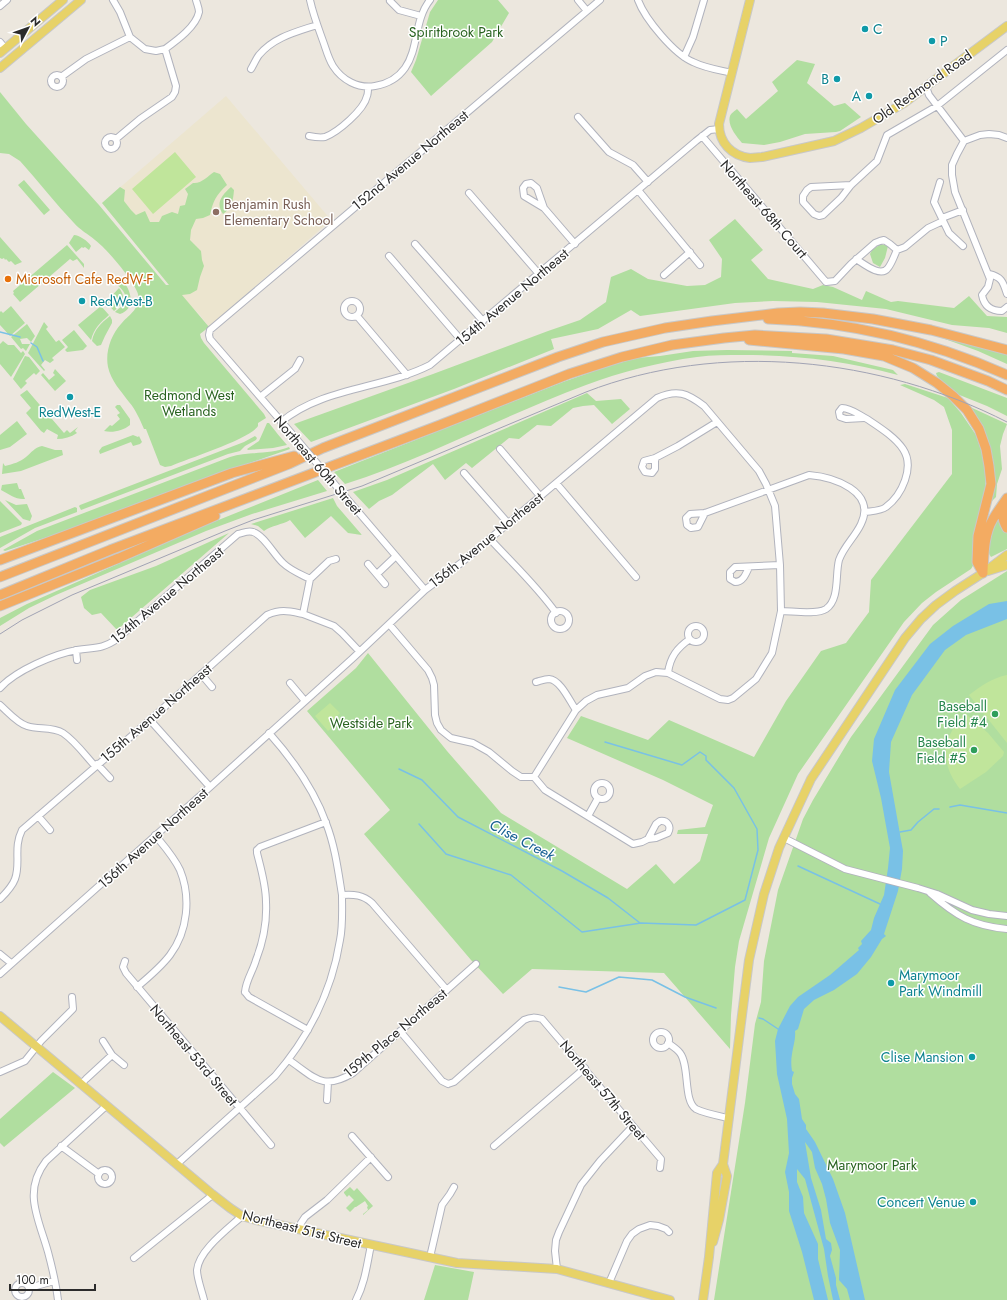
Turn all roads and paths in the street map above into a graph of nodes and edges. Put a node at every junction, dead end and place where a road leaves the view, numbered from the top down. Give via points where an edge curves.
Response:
1 (7, 0) edge
2 (63, 0) edge
3 (81, 0) edge
4 (113, 0) edge
5 (194, 0) edge
6 (310, 0) edge
7 (430, 0) edge
8 (578, 0) edge
9 (600, 0) edge
10 (638, 0) edge
11 (704, 0) edge
12 (750, 0) edge
13 (390, 1) dead end
14 (0, 6) edge
15 (587, 11) junction
16 (421, 16) junction
17 (317, 24) junction
18 (1007, 26) edge
19 (130, 38) junction
20 (2, 48) edge
21 (165, 50) junction
22 (1007, 50) edge
23 (684, 57) junction
24 (0, 68) edge
25 (251, 69) dead end
26 (732, 73) junction
27 (61, 77) dead end
28 (368, 87) junction
29 (926, 87) junction
30 (937, 106) junction
31 (578, 117) dead end
32 (719, 129) junction
33 (309, 136) dead end
34 (702, 136) junction
35 (1007, 138) edge
36 (116, 139) dead end
37 (964, 141) junction
38 (648, 182) junction
39 (940, 182) dead end
40 (852, 185) junction
41 (638, 190) junction
42 (469, 193) dead end
43 (544, 208) dead end
44 (962, 210) junction
45 (942, 220) junction
46 (415, 244) dead end
47 (574, 244) junction
48 (963, 246) dead end
49 (897, 250) junction
50 (690, 252) junction
51 (389, 256) dead end
52 (856, 259) junction
53 (700, 265) dead end
54 (539, 274) junction
55 (664, 274) dead end
56 (989, 274) junction
57 (1007, 294) edge
58 (1007, 307) edge
59 (357, 316) dead end
60 (742, 318) junction
61 (483, 321) junction
62 (724, 338) junction
63 (210, 339) joint
64 (461, 340) junction
65 (1007, 350) edge
66 (300, 360) dead end
67 (407, 375) junction
68 (1007, 375) edge
69 (1007, 390) edge
70 (260, 397) junction
71 (864, 418) dead end
72 (281, 422) junction
73 (717, 422) junction
74 (323, 448) junction
75 (500, 449) dead end
76 (655, 458) dead end
77 (464, 473) dead end
78 (310, 474) junction
79 (556, 483) junction
80 (769, 490) junction
81 (540, 496) junction
82 (1007, 499) edge
83 (865, 512) junction
84 (705, 513) dead end
85 (508, 523) junction
86 (1007, 528) edge
87 (490, 539) junction
88 (1007, 555) edge
89 (396, 556) junction
90 (336, 559) dead end
91 (0, 560) edge
92 (368, 564) dead end
93 (780, 565) junction
94 (1007, 565) edge
95 (749, 567) dead end
96 (983, 573) junction
97 (377, 574) junction
98 (0, 577) edge
99 (636, 577) dead end
100 (310, 579) junction
101 (58, 583) junction
102 (385, 584) dead end
103 (425, 590) junction
104 (0, 595) edge
105 (0, 606) edge
106 (0, 611) edge
107 (781, 611) junction
108 (556, 613) dead end
109 (303, 614) junction
110 (389, 624) junction
111 (690, 639) dead end
112 (76, 650) junction
113 (360, 651) junction
114 (77, 660) dead end
115 (668, 673) junction
116 (201, 674) junction
117 (536, 682) dead end
118 (290, 683) dead end
119 (212, 687) dead end
120 (0, 688) edge
121 (305, 701) junction
122 (0, 705) edge
123 (576, 710) junction
124 (150, 720) junction
125 (269, 733) junction
126 (96, 765) junction
127 (534, 777) junction
128 (110, 778) dead end
129 (210, 787) junction
130 (598, 798) dead end
131 (38, 816) junction
132 (588, 816) junction
133 (326, 822) junction
134 (50, 830) dead end
135 (155, 835) junction
136 (784, 838) junction
137 (648, 839) dead end
138 (251, 846) dead end
139 (257, 850) junction
140 (927, 891) junction
141 (342, 894) junction
142 (0, 899) edge
143 (1007, 916) edge
144 (1007, 929) edge
145 (0, 954) edge
146 (125, 961) dead end
147 (11, 963) junction
148 (476, 964) dead end
149 (0, 974) edge
150 (137, 987) junction
151 (447, 990) junction
152 (245, 992) junction
153 (238, 993) dead end
154 (72, 997) dead end
155 (0, 1016) edge
156 (308, 1030) junction
157 (400, 1031) junction
158 (103, 1041) dead end
159 (668, 1043) dead end
160 (36, 1047) junction
161 (112, 1055) junction
162 (289, 1060) junction
163 (124, 1065) dead end
164 (585, 1068) junction
165 (0, 1072) edge
166 (328, 1082) junction
167 (81, 1084) junction
168 (327, 1100) dead end
169 (106, 1106) junction
170 (240, 1108) junction
171 (728, 1118) junction
172 (633, 1126) junction
173 (352, 1136) dead end
174 (272, 1145) dead end
175 (61, 1146) junction
176 (494, 1146) dead end
177 (371, 1157) junction
178 (177, 1164) junction
179 (660, 1168) dead end
180 (99, 1174) dead end
181 (388, 1177) dead end
182 (454, 1187) dead end
183 (212, 1194) junction
184 (242, 1216) junction
185 (300, 1230) junction
186 (669, 1232) dead end
187 (371, 1245) junction
188 (430, 1257) junction
189 (134, 1258) dead end
190 (557, 1269) junction
191 (54, 1281) junction
192 (609, 1283) junction
193 (29, 1288) dead end
194 (58, 1300) edge
195 (204, 1300) edge
196 (356, 1300) edge
197 (670, 1300) edge
198 (703, 1300) edge

1 - 14 street
2 - 20 main road
3 - 24 main road
4 - 19 street
5 - 21 street via 199,10 197,18 180,38
6 - 17 street
7 - 16 street
8 - 15 street
9 - 15 street, 152nd Avenue Northeast
10 - 23 street via 648,20
11 - 23 street
12 - 26 main road
13 - 16 street via 399,10
15 - 63 street, 152nd Avenue Northeast via 234,309 210,330
16 - 28 street via 406,67 391,81
17 - 25 street via 281,37 259,55
17 - 28 street via 332,65 338,73 350,82
18 - 29 main road, Old Redmond Road
19 - 21 street via 145,49
19 - 27 street via 86,59
21 - 36 street via 176,92
22 - 30 street
23 - 26 street via 694,63
26 - 32 main road
28 - 33 street via 362,107 348,122 323,138
29 - 30 street
29 - 32 main road, Old Redmond Road via 888,113 838,140 822,145 744,158 734,153 723,141
30 - 37 street
30 - 40 street via 887,135 877,161
31 - 38 street via 609,152 633,165
32 - 34 street, 154th Avenue Northeast via 710,130
34 - 38 street, 154th Avenue Northeast
34 - 52 street, Northeast 68th Court via 826,282 835,281
35 - 37 street via 989,134
37 - 44 street via 952,165 955,192
38 - 41 street, 154th Avenue Northeast
39 - 45 street via 934,202
40 - 40 street via 819,216 803,202 803,196 811,187
41 - 47 street, 154th Avenue Northeast
41 - 50 street
42 - 54 street
43 - 47 street
44 - 45 street
44 - 56 street
45 - 48 street via 949,233
45 - 49 street
46 - 61 street
47 - 54 street, 154th Avenue Northeast
49 - 52 street via 884,240 875,243
49 - 52 street via 889,268 881,272
50 - 53 street
50 - 55 street
51 - 64 street
54 - 61 street, 154th Avenue Northeast
56 - 57 street via 1002,280
56 - 58 street via 988,287 982,295 983,301 993,310 1002,311
59 - 67 street
60 - 65 highway via 800,312 873,319 931,330
60 - 68 highway via 828,324 886,334 936,347
60 - 74 highway via 664,328 603,342
61 - 64 street, 154th Avenue Northeast
62 - 69 highway via 783,335 893,350 931,360
62 - 78 highway via 672,345 569,374
62 - 96 highway via 844,349 884,356 914,368 953,396 967,410 979,429 989,466 991,484 978,536 977,562
63 - 70 street, Northeast 60th Street
64 - 67 street, 154th Avenue Northeast via 430,366
66 - 70 street via 295,369
67 - 72 street, 154th Avenue Northeast via 317,401
70 - 72 street, Northeast 60th Street
71 - 83 street via 875,424 903,449 908,466 902,488 886,507
72 - 89 street, Northeast 60th Street, bridge
73 - 76 street
73 - 79 street, 156th Avenue Northeast via 694,398 675,393 657,398
73 - 80 street via 759,471
74 - 91 highway via 232,473
74 - 98 highway
75 - 81 street
77 - 85 street
78 - 101 highway
78 - 104 highway
79 - 81 street, 156th Avenue Northeast
79 - 99 street
80 - 83 street via 809,475 820,476 850,488 864,505
80 - 84 street
80 - 93 street via 775,506
81 - 85 street, 156th Avenue Northeast
82 - 86 highway via 1002,516
82 - 96 highway via 992,520 987,534
83 - 107 street via 858,530 841,553 833,599 829,606 817,612
85 - 87 street, 156th Avenue Northeast
87 - 103 street, 156th Avenue Northeast
87 - 108 street
88 - 96 main road
89 - 97 street
89 - 103 street, Northeast 60th Street
90 - 100 street
92 - 97 street
93 - 95 street
93 - 107 street
94 - 96 main road
96 - 136 main road via 936,605 905,638 811,779
97 - 102 street
100 - 109 street
100 - 112 street, 154th Avenue Northeast via 288,568 259,535 247,531 238,534 118,639 100,648
101 - 105 highway
101 - 106 highway
103 - 110 street, 156th Avenue Northeast
107 - 115 street via 772,653 756,679 733,698 720,699
109 - 113 street, 155th Avenue Northeast via 334,626
109 - 116 street, 155th Avenue Northeast via 285,610 267,615
110 - 113 street, 156th Avenue Northeast
110 - 127 street via 432,678 435,716 441,730 451,738 472,743 489,752 521,777
111 - 115 street via 673,654
112 - 114 street
112 - 120 street, 154th Avenue Northeast via 54,656 17,674
113 - 121 street, 156th Avenue Northeast
115 - 123 street via 656,672 628,688 597,695
116 - 119 street
116 - 124 street, 155th Avenue Northeast
117 - 123 street via 554,680
118 - 121 street
121 - 125 street, 156th Avenue Northeast
122 - 126 street via 27,726 61,732
123 - 127 street
124 - 126 street, 155th Avenue Northeast
124 - 129 street
125 - 129 street, 156th Avenue Northeast
125 - 133 street via 303,775
126 - 128 street
126 - 131 street, 155th Avenue Northeast
127 - 132 street via 544,790
129 - 135 street, 156th Avenue Northeast
130 - 132 street
131 - 134 street
131 - 142 street, 155th Avenue Northeast via 18,837 15,880
132 - 137 street via 633,844
133 - 139 street
133 - 141 street via 333,843
135 - 147 street, 156th Avenue Northeast
135 - 150 street via 180,870 187,909 184,926 170,955
136 - 140 street via 836,866
136 - 171 main road via 764,894 749,960
138 - 139 street
139 - 152 street via 265,889 265,918 258,953 245,984
140 - 143 street via 972,910
140 - 144 street via 966,919 981,926
141 - 151 street via 359,895 372,903
141 - 156 street via 340,940 332,974
145 - 147 street
146 - 150 street, Northeast 53rd Street via 126,973
147 - 149 street, 156th Avenue Northeast
148 - 151 street, 159th Place Northeast
150 - 170 street, Northeast 53rd Street
151 - 157 street, 159th Place Northeast
152 - 153 street
152 - 156 street
154 - 160 street via 73,1009
155 - 160 main road, Northeast 51st Street
156 - 162 street
157 - 164 street, Northeast 57th Street via 448,1087 524,1020 536,1017 546,1023
157 - 166 street, 159th Place Northeast via 353,1073
158 - 161 street
159 - 171 street via 684,1060 688,1091 693,1106
160 - 165 street via 25,1061
160 - 167 main road, Northeast 51st Street
161 - 163 street
161 - 167 street
162 - 166 street, 159th Place Northeast via 319,1080
162 - 170 street
164 - 172 street, Northeast 57th Street
164 - 176 street
166 - 168 street
167 - 169 main road, Northeast 51st Street
169 - 175 street
169 - 178 main road, Northeast 51st Street
170 - 174 street, Northeast 53rd Street
170 - 178 street
171 - 198 main road via 723,1164 726,1176
172 - 179 street, Northeast 57th Street via 661,1159
172 - 190 street via 581,1185 556,1240
173 - 177 street
175 - 180 street
175 - 191 street via 40,1170 35,1180 34,1199
177 - 181 street
177 - 185 street via 326,1200 304,1217
178 - 183 main road, Northeast 51st Street
182 - 188 street via 442,1205
183 - 184 main road, Northeast 51st Street
183 - 189 street
184 - 185 main road, Northeast 51st Street
184 - 195 street via 204,1251 199,1260 197,1271
185 - 187 main road, Northeast 51st Street
186 - 192 street via 650,1225 632,1234
187 - 188 main road, Northeast 51st Street
187 - 196 street via 365,1276
188 - 190 main road, Northeast 51st Street via 464,1264
190 - 192 main road, Northeast 51st Street
191 - 193 street
191 - 194 street
192 - 197 main road, Northeast 51st Street

